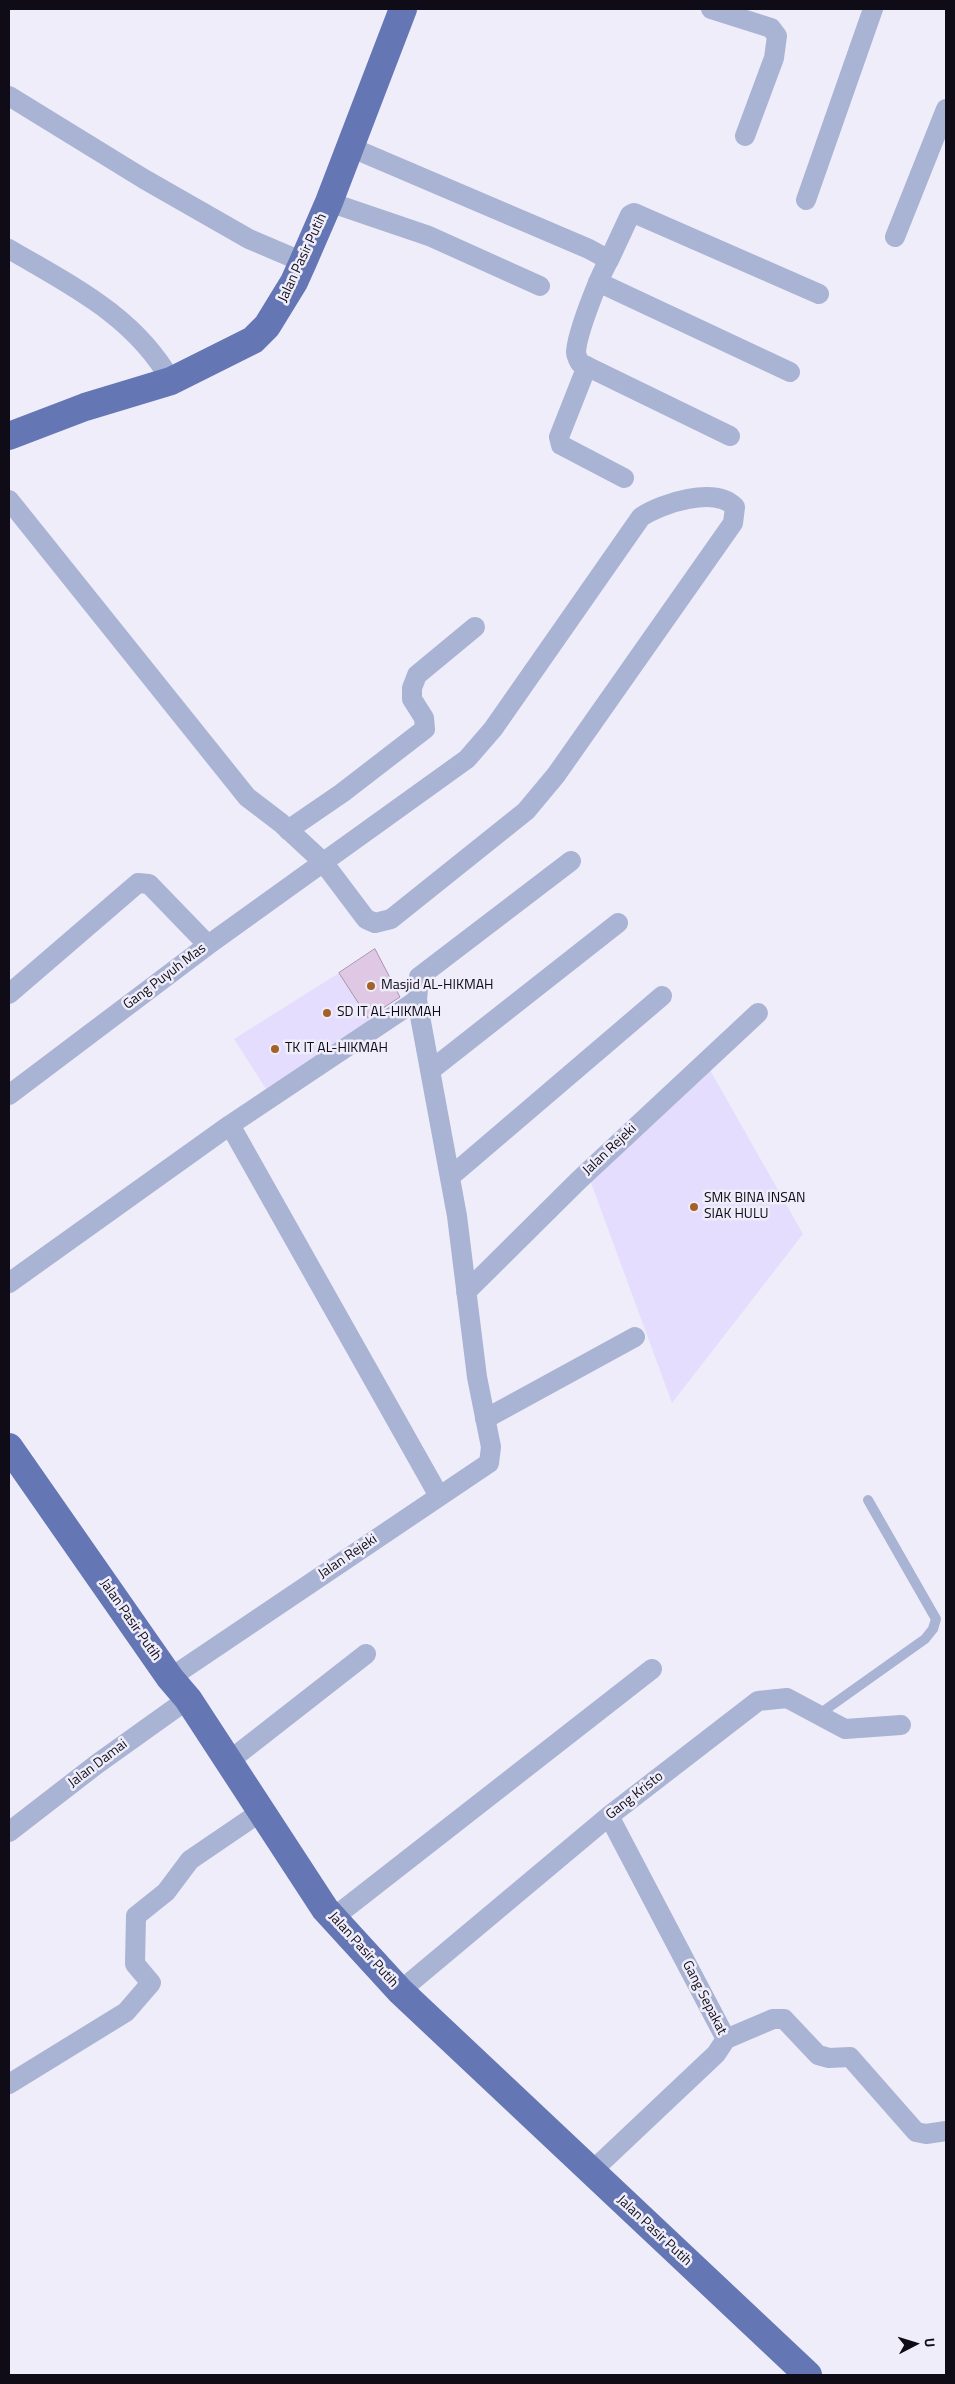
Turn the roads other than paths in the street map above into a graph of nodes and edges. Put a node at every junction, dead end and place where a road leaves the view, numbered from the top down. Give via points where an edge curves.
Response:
1 (403, 9) edge
2 (711, 9) edge
3 (873, 9) edge
4 (9, 96) edge
5 (946, 109) edge
6 (745, 136) dead end
7 (350, 147) junction
8 (806, 200) dead end
9 (329, 202) junction
10 (895, 237) dead end
11 (9, 249) edge
12 (608, 260) junction
13 (303, 262) junction
14 (598, 282) junction
15 (540, 286) dead end
16 (819, 294) dead end
17 (587, 366) junction
18 (790, 372) dead end
19 (171, 381) junction
20 (9, 436) edge
21 (730, 436) dead end
22 (624, 478) dead end
23 (9, 500) edge
24 (475, 627) dead end
25 (288, 830) junction
26 (571, 861) dead end
27 (323, 862) junction
28 (618, 923) dead end
29 (208, 944) junction
30 (9, 994) edge
31 (662, 996) dead end
32 (417, 1000) junction
33 (758, 1013) dead end
34 (431, 1070) junction
35 (9, 1095) edge
36 (230, 1125) junction
37 (450, 1177) junction
38 (9, 1283) edge
39 (466, 1292) junction
40 (635, 1337) dead end
41 (485, 1419) junction
42 (9, 1447) edge
43 (439, 1496) junction
44 (868, 1500) dead end
45 (366, 1654) dead end
46 (652, 1669) dead end
47 (170, 1678) junction
48 (188, 1699) junction
49 (818, 1715) junction
50 (901, 1725) dead end
51 (229, 1761) junction
52 (262, 1811) junction
53 (609, 1816) junction
54 (9, 1832) edge
55 (333, 1918) junction
56 (400, 1992) junction
57 (726, 2039) junction
58 (9, 2084) edge
59 (946, 2131) edge
60 (591, 2172) junction
61 (808, 2375) edge

1 - 7 highway, Jalan Pasir Putih
2 - 6 street via 771,28 777,36 774,58
3 - 8 street
4 - 13 street via 249,239
5 - 10 street
7 - 9 highway, Jalan Pasir Putih
7 - 12 street
9 - 13 highway, Jalan Pasir Putih
9 - 15 street via 429,236
11 - 19 street via 98,302 143,340
12 - 14 street
12 - 16 street via 630,215 634,213
13 - 19 highway, Jalan Pasir Putih via 277,312 253,340
14 - 17 street via 576,354 580,363
14 - 18 street
17 - 21 street
17 - 22 street via 558,437 561,445
19 - 20 highway, Jalan Pasir Putih via 85,407
23 - 25 street via 247,797
24 - 25 street via 417,675 412,699 424,718 424,729
25 - 27 street
26 - 32 street, Jalan Rejeki via 424,972 419,977
27 - 27 street, Gang Puyuh Mas via 366,920 375,923 391,919 526,810 556,775 733,523 735,507 729,500 705,497 663,506 641,517 492,729 467,759
27 - 29 street, Gang Puyuh Mas
28 - 34 street
29 - 30 street via 149,884 138,883
29 - 35 street, Gang Puyuh Mas
31 - 37 street
32 - 34 street, Jalan Rejeki
32 - 36 street
33 - 39 street, Jalan Rejeki via 578,1180
34 - 37 street, Jalan Rejeki
36 - 38 street
36 - 43 street
37 - 39 street, Jalan Rejeki
39 - 41 street, Jalan Rejeki
40 - 41 street
41 - 43 street, Jalan Rejeki via 491,1447 489,1463
42 - 47 highway, Jalan Pasir Putih
43 - 47 street, Jalan Rejeki
44 - 49 lane via 936,1619 925,1639
45 - 51 street
46 - 55 street
47 - 48 highway, Jalan Pasir Putih
48 - 51 highway, Jalan Pasir Putih
48 - 54 street, Jalan Damai
49 - 50 street, Gang Kristo via 848,1730
49 - 53 street, Gang Kristo via 787,1698 758,1701
51 - 52 highway, Jalan Pasir Putih
52 - 55 highway, Jalan Pasir Putih
52 - 58 street via 190,1860 166,1892 136,1916 135,1964 151,1982 126,2012
53 - 56 street, Gang Kristo
53 - 57 street, Gang Sepakat
55 - 56 highway, Jalan Pasir Putih
56 - 60 highway, Jalan Pasir Putih
57 - 59 street via 773,2019 784,2019 818,2055 850,2057 916,2132
57 - 60 street, Gang Sepakat via 716,2054
60 - 61 highway, Jalan Pasir Putih

